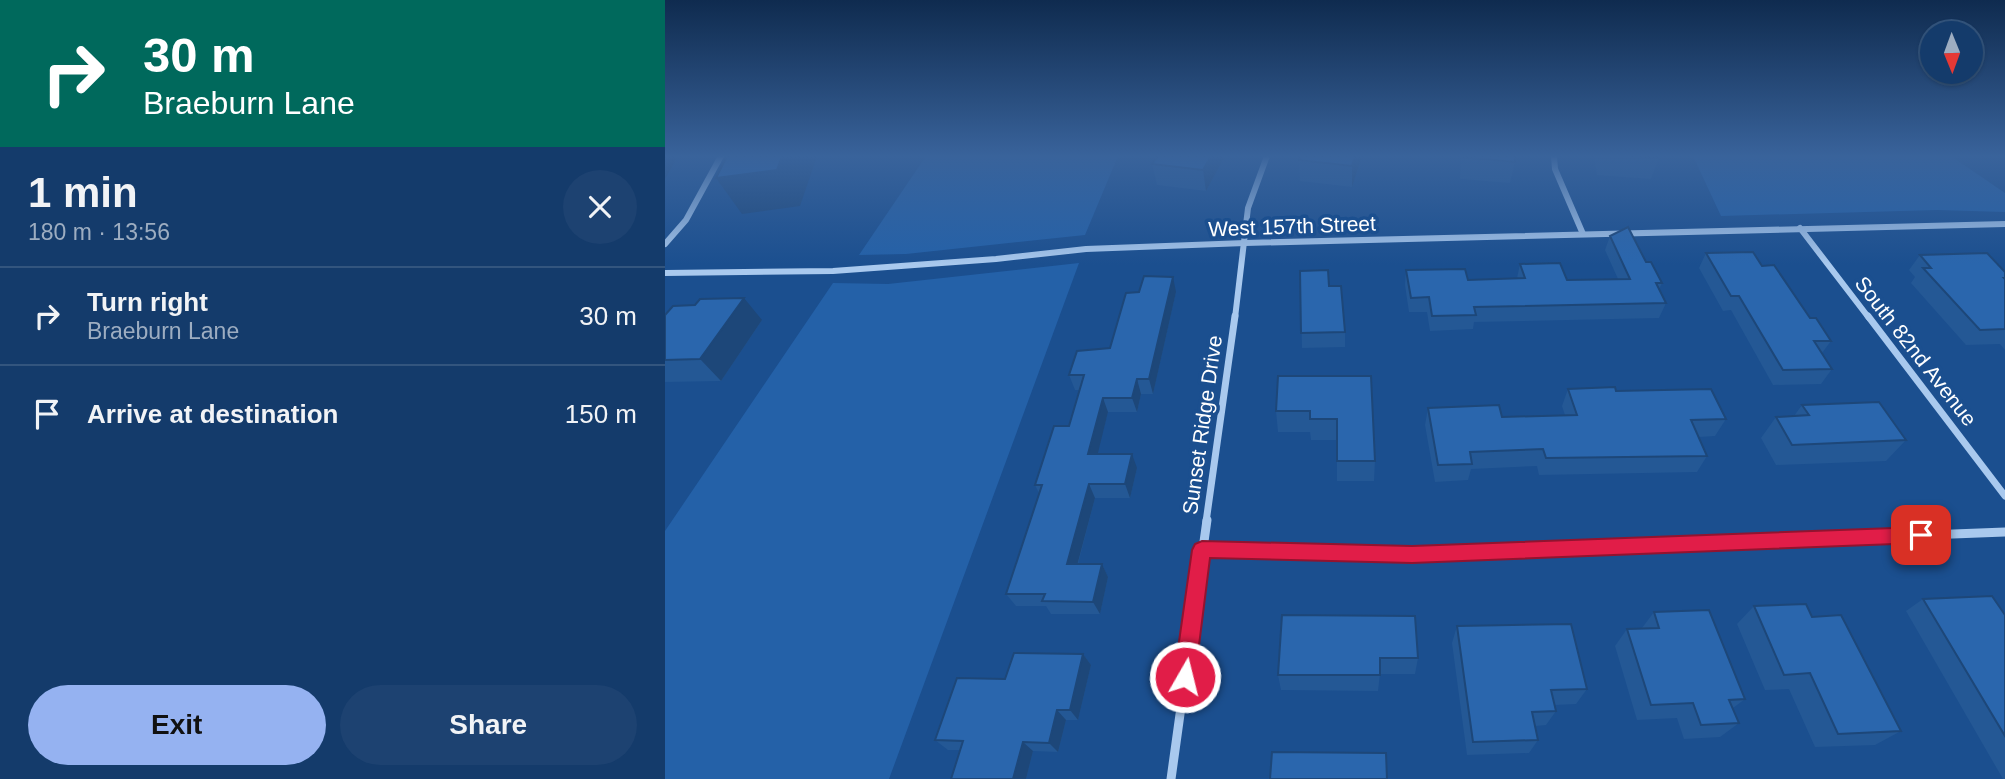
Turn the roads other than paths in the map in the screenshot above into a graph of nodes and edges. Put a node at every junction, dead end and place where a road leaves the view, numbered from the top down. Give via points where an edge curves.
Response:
1 (701, 192) edge
2 (1252, 192) edge
3 (1565, 192) edge
4 (2005, 225) edge
5 (1800, 228) junction
6 (1583, 234) junction
7 (1245, 243) junction
8 (665, 244) edge
9 (665, 273) edge
10 (2005, 496) edge
11 (2005, 531) edge
12 (1202, 550) junction
13 (1171, 779) edge

1 - 8 street
2 - 7 street, Sunset Ridge Drive
3 - 6 street
4 - 5 street, West 157th Street
5 - 6 street, West 157th Street
5 - 10 street, South 82nd Avenue
6 - 7 street, West 157th Street
7 - 9 street, West 157th Street via 1086,249 833,271
7 - 12 street, Sunset Ridge Drive
11 - 12 street via 1412,555
12 - 13 street, Sunset Ridge Drive

